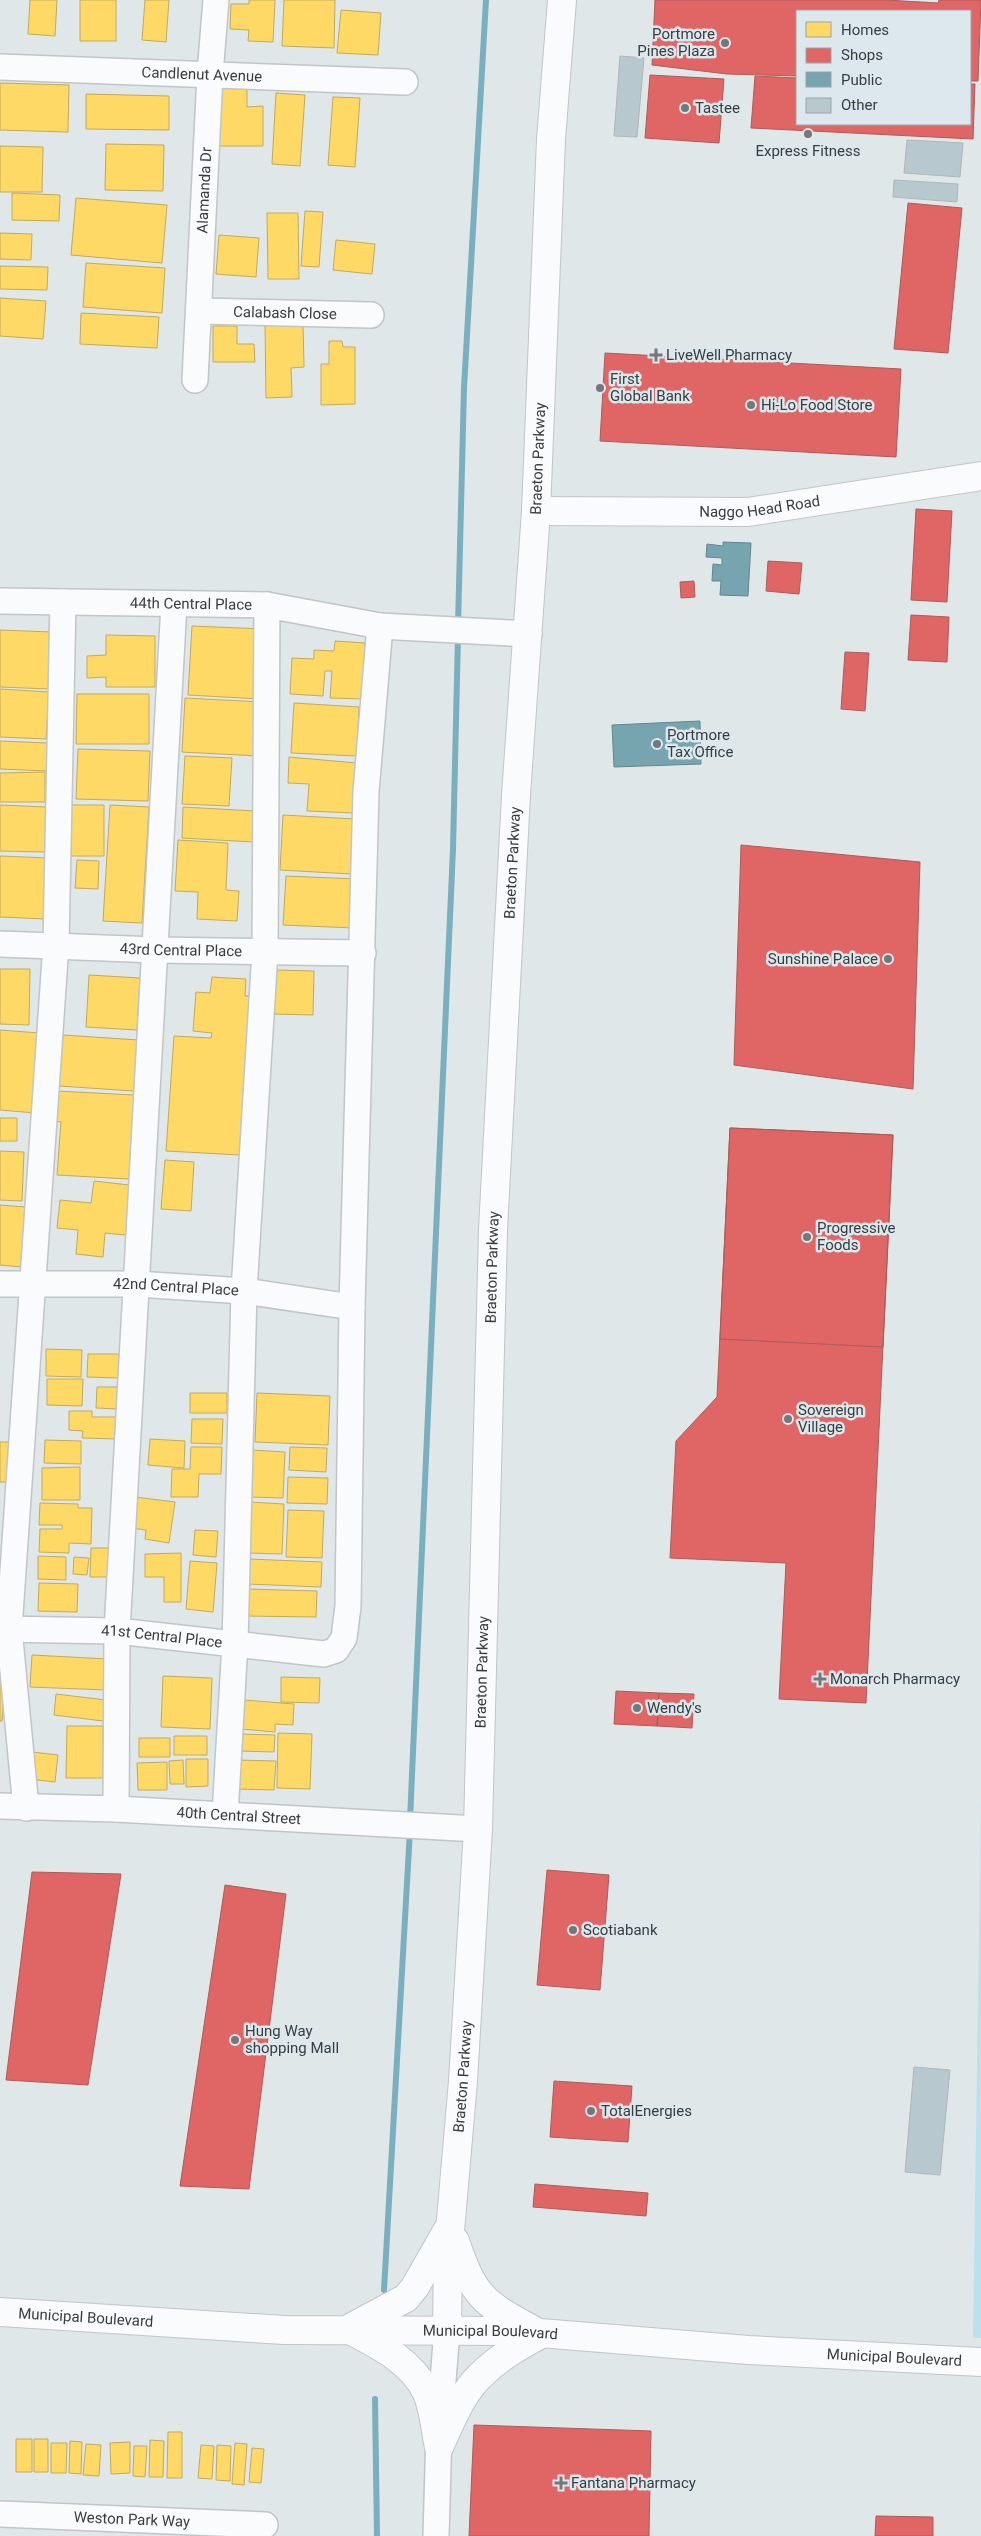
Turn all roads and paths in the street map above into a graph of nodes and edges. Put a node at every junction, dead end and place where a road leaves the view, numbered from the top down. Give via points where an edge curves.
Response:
1 (216, 0) edge
2 (562, 0) edge
3 (0, 67) edge
4 (210, 74) junction
5 (405, 82) dead end
6 (199, 311) junction
7 (371, 315) dead end
8 (195, 380) dead end
9 (981, 476) edge
10 (536, 511) junction
11 (0, 602) edge
12 (64, 602) junction
13 (174, 604) junction
14 (267, 605) junction
15 (388, 627) junction
16 (529, 634) junction
17 (0, 944) edge
18 (56, 944) junction
19 (156, 950) junction
20 (265, 951) junction
21 (363, 953) junction
22 (0, 1284) edge
23 (34, 1284) junction
24 (137, 1284) junction
25 (244, 1291) junction
26 (352, 1307) junction
27 (5, 1629) edge
28 (117, 1632) junction
29 (235, 1643) junction
30 (0, 1806) edge
31 (26, 1808) junction
32 (116, 1809) junction
33 (225, 1815) junction
34 (478, 1829) junction
35 (450, 2225) junction
36 (0, 2312) edge
37 (349, 2329) junction
38 (447, 2330) junction
39 (541, 2334) junction
40 (981, 2362) edge
41 (439, 2447) junction
42 (0, 2514) edge
43 (265, 2525) dead end
44 (135, 2527) edge
45 (163, 2528) edge
46 (436, 2536) edge

1 - 4 street, Alamanda Dr
2 - 10 main road, Braeton Parkway via 548,210
3 - 4 street, Candlenut Avenue
4 - 5 street, Candlenut Avenue
4 - 6 street, Alamanda Dr
6 - 7 street, Calabash Close
6 - 8 street, Alamanda Dr
9 - 10 main road, Naggo Head Road via 748,512
10 - 16 main road, Braeton Parkway
11 - 12 street, 44th Central Place
12 - 13 street, 44th Central Place
12 - 18 street
13 - 14 street, 44th Central Place
13 - 19 street
14 - 15 street, 44th Central Place
14 - 20 street
15 - 16 street, 44th Central Place
15 - 21 street via 366,792
16 - 34 main road, Braeton Parkway via 516,794 490,1280
17 - 18 street, 43rd Central Place
18 - 19 street, 43rd Central Place
18 - 23 street
19 - 20 street, 43rd Central Place
19 - 24 street
20 - 21 street, 43rd Central Place
20 - 25 street
21 - 26 street
22 - 23 street, 42nd Central Place
23 - 24 street, 42nd Central Place
23 - 27 street
24 - 25 street, 42nd Central Place
24 - 28 street
25 - 26 street, 42nd Central Place
25 - 29 street
26 - 29 street, 41st Central Place via 348,1606 344,1638 336,1650 324,1654
27 - 28 street, 41st Central Place
27 - 31 street
28 - 29 street, 41st Central Place
28 - 32 street
29 - 33 street
30 - 31 street, 40th Central Street
31 - 32 street, 40th Central Street
32 - 33 street, 40th Central Street
33 - 34 street, 40th Central Street
34 - 35 main road, Braeton Parkway via 463,2081
35 - 37 main road via 416,2287 406,2298
35 - 38 main road, Braeton Parkway
35 - 39 main road via 467,2276 482,2299
36 - 37 main road, Municipal Boulevard via 284,2330
37 - 38 main road, Municipal Boulevard
37 - 41 main road via 412,2368 426,2392
38 - 39 main road, Municipal Boulevard
38 - 41 street, Braeton Parkway
39 - 40 main road, Municipal Boulevard via 748,2350
39 - 41 main road via 504,2355 478,2377 461,2402
41 - 46 street, Braeton Parkway
42 - 44 street, Weston Park Way
43 - 45 street, Weston Park Way
44 - 45 street, Weston Park Way

